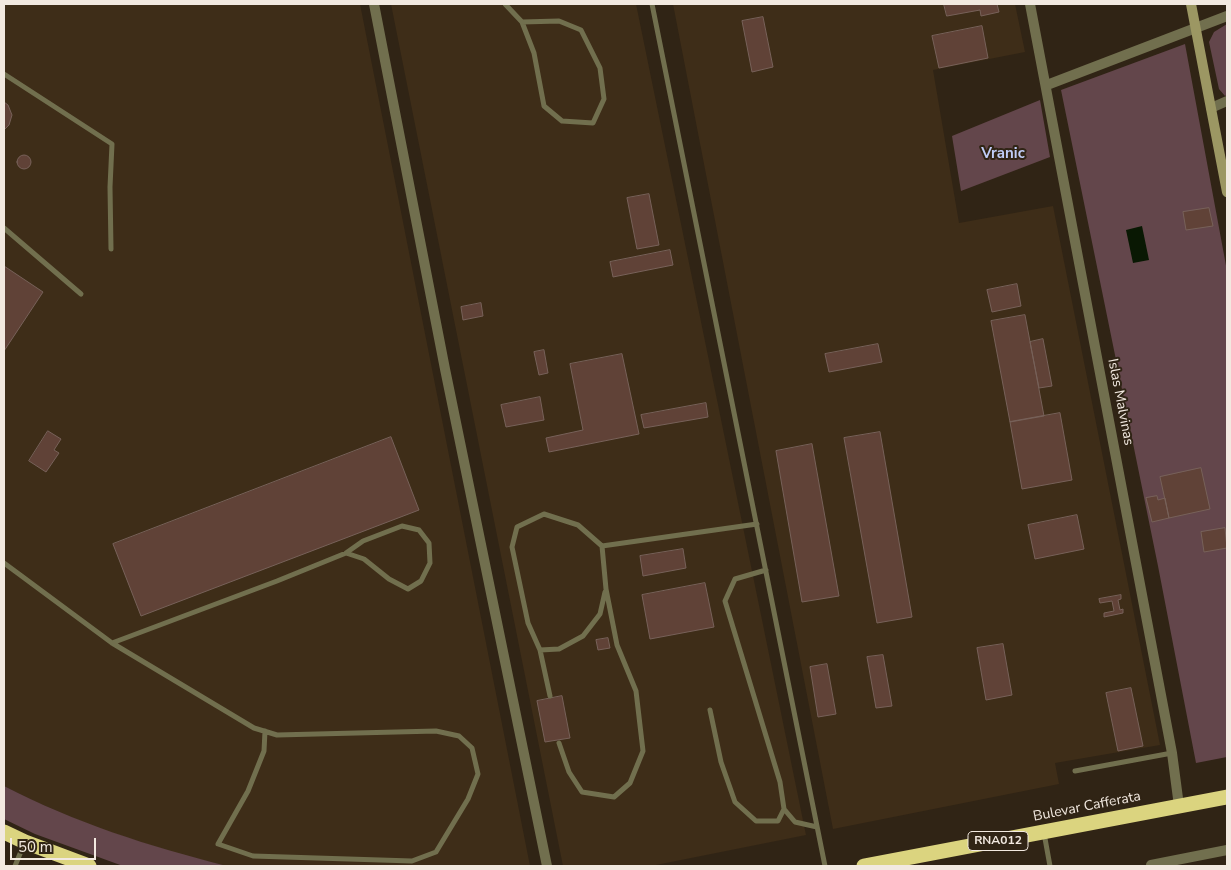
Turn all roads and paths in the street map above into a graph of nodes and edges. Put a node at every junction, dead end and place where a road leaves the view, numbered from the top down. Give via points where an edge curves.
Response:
1 (374, 4) edge
2 (505, 4) edge
3 (652, 4) edge
4 (1030, 4) edge
5 (1191, 4) edge
6 (1227, 16) edge
7 (522, 22) junction
8 (1196, 28) junction
9 (4, 74) edge
10 (1046, 85) junction
11 (1227, 101) edge
12 (1227, 105) edge
13 (1211, 108) junction
14 (1227, 192) edge
15 (4, 228) edge
16 (110, 249) dead end
17 (81, 294) dead end
18 (756, 524) junction
19 (602, 546) junction
20 (346, 553) junction
21 (4, 563) edge
22 (766, 570) junction
23 (606, 589) junction
24 (112, 643) junction
25 (540, 650) junction
26 (550, 696) dead end
27 (710, 710) dead end
28 (265, 731) junction
29 (559, 743) dead end
30 (1172, 753) junction
31 (1075, 771) dead end
32 (1227, 797) edge
33 (1178, 806) junction
34 (784, 809) junction
35 (817, 828) junction
36 (4, 832) edge
37 (1044, 832) junction
38 (25, 842) junction
39 (1227, 850) edge
40 (1151, 865) edge
41 (15, 866) edge
42 (90, 866) edge
43 (547, 866) edge
44 (825, 866) edge
45 (864, 866) edge
46 (1050, 866) edge

1 - 43 street
2 - 7 lane
3 - 18 lane
4 - 10 street, Islas Malvinas
5 - 8 street
6 - 8 street
7 - 7 lane via 534,53 544,106 562,121 593,123 604,99 600,68 581,30 559,21
8 - 10 street
8 - 13 street
9 - 16 lane via 112,144
10 - 30 street, Islas Malvinas
11 - 13 street
12 - 13 street
13 - 14 street
15 - 17 lane
18 - 19 lane
18 - 22 lane
19 - 23 lane
19 - 25 lane via 578,525 544,514 518,526 512,548 528,622
20 - 20 lane via 364,559 389,580 408,589 421,581 430,563 429,543 419,530 402,526 363,541
20 - 24 lane
21 - 24 lane
22 - 34 lane via 735,579 725,601 780,782
22 - 35 lane
23 - 25 lane via 600,614 582,636 559,649
23 - 29 lane via 617,646 636,691 643,750 630,783 614,797 582,792 569,772
24 - 28 lane via 254,728
25 - 26 lane
27 - 34 lane via 721,762 735,802 756,821 778,821
28 - 28 lane via 264,752 258,767 218,844 254,856 412,861 436,852 468,799 478,774 472,748 459,736 436,731 277,735
30 - 31 lane
30 - 33 street, Islas Malvinas
32 - 33 highway, Bulevar Cafferata / RNA012
33 - 37 highway, Bulevar Cafferata / RNA012
34 - 35 lane via 795,822
35 - 44 lane
36 - 38 highway
37 - 45 highway, Bulevar Cafferata / RNA012
37 - 46 lane
38 - 41 lane
38 - 42 highway
39 - 40 street

